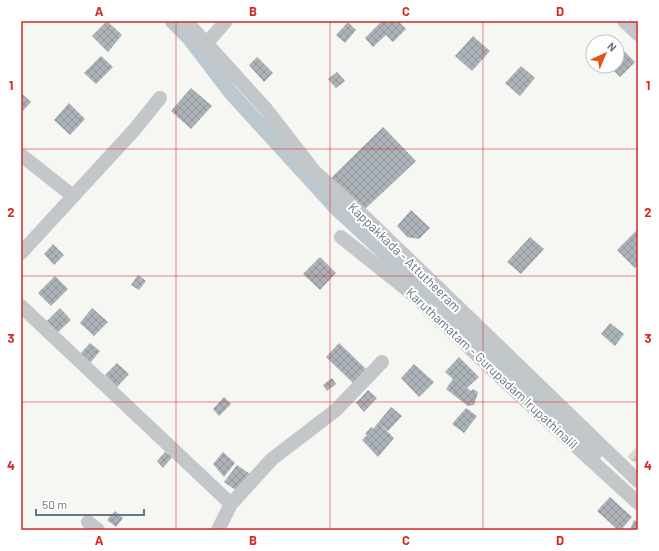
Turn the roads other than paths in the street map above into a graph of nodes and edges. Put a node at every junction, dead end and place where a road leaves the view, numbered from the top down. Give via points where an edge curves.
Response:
1 (186, 21) edge
2 (226, 21) edge
3 (624, 21) edge
4 (638, 34) edge
5 (206, 44) junction
6 (160, 98) dead end
7 (21, 155) edge
8 (73, 196) junction
9 (341, 237) dead end
10 (21, 253) edge
11 (21, 306) edge
12 (382, 362) dead end
13 (638, 481) edge
14 (638, 503) edge
15 (231, 504) junction
16 (218, 530) edge

1 - 5 street, Kappakkada - Attutheeram
2 - 5 street
3 - 4 street
5 - 13 street, Kappakkada - Attutheeram via 266,109 315,172
6 - 8 street
7 - 8 street
8 - 10 street
9 - 14 street, Karuthamatam - Gurupadam Irupathinalil via 415,296
11 - 15 street
12 - 15 street via 336,410 272,459
15 - 16 street

